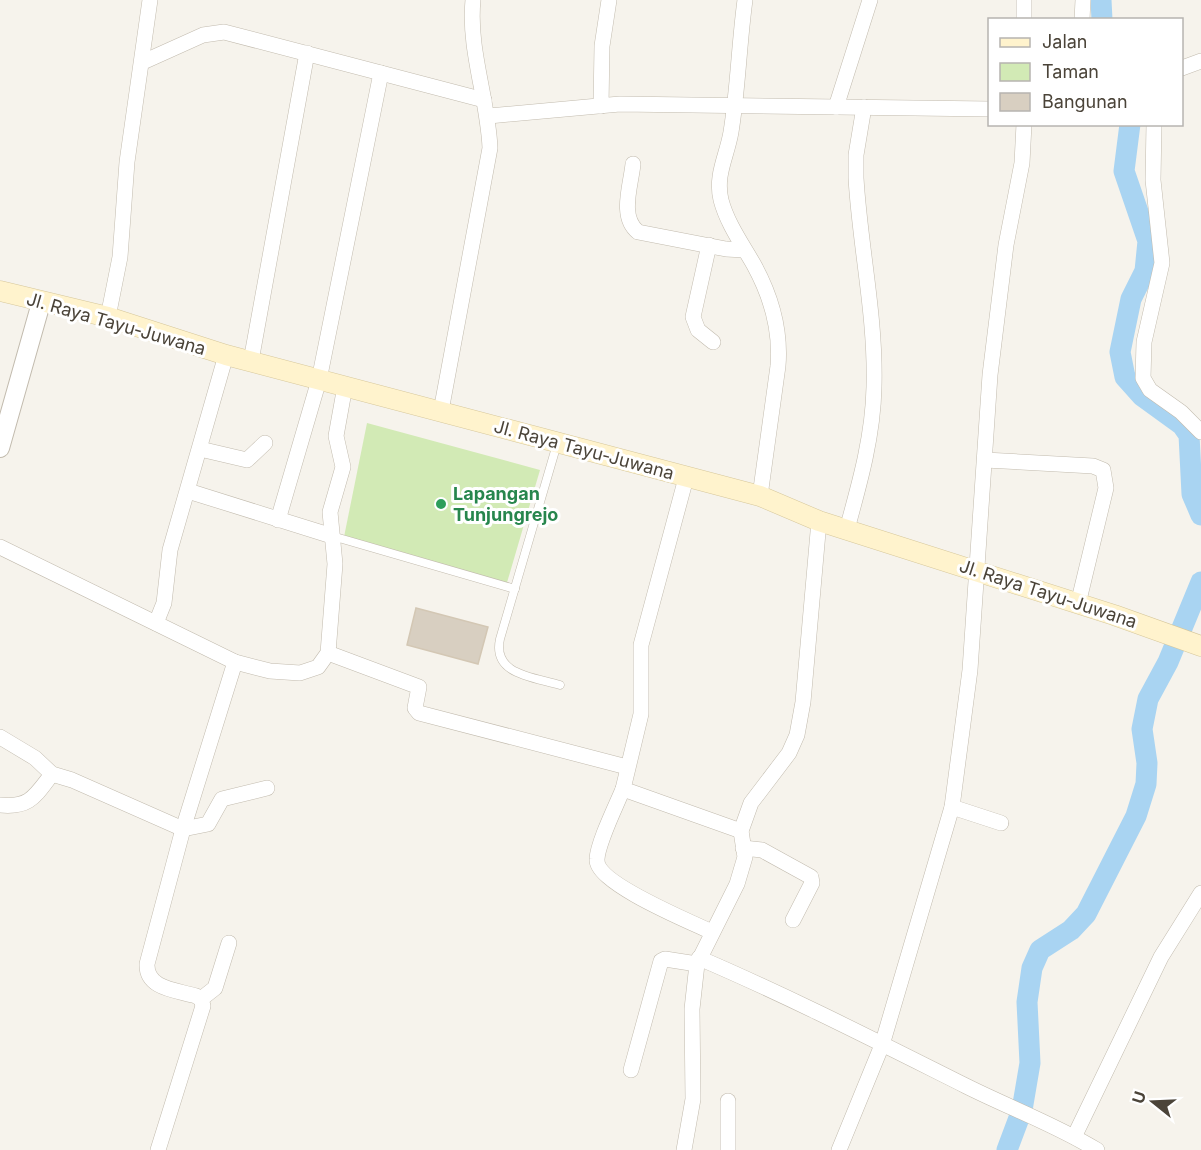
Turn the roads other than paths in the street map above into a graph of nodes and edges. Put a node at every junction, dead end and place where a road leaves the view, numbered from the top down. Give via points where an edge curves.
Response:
1 (150, 0) edge
2 (473, 0) edge
3 (609, 0) edge
4 (745, 0) edge
5 (870, 0) edge
6 (1024, 0) edge
7 (1083, 0) edge
8 (1024, 18) edge
9 (1082, 18) edge
10 (307, 54) junction
11 (1201, 61) edge
12 (143, 62) junction
13 (1183, 68) edge
14 (381, 74) junction
15 (484, 100) junction
16 (734, 105) junction
17 (601, 106) junction
18 (836, 107) junction
19 (864, 107) junction
20 (988, 110) edge
21 (489, 116) junction
22 (1024, 126) edge
23 (1154, 126) edge
24 (633, 164) dead end
25 (709, 245) junction
26 (744, 250) junction
27 (0, 291) edge
28 (42, 303) junction
29 (108, 317) junction
30 (713, 342) dead end
31 (226, 355) junction
32 (251, 361) junction
33 (319, 380) junction
34 (345, 386) junction
35 (441, 411) junction
36 (1201, 432) edge
37 (265, 443) dead end
38 (557, 444) junction
39 (0, 447) edge
40 (200, 449) junction
41 (985, 460) junction
42 (686, 478) junction
43 (188, 490) junction
44 (760, 496) junction
45 (278, 520) junction
46 (819, 521) junction
47 (847, 529) junction
48 (332, 536) junction
49 (0, 547) edge
50 (976, 571) junction
51 (515, 589) junction
52 (1078, 604) junction
53 (156, 623) junction
54 (1197, 643) edge
55 (328, 653) junction
56 (235, 662) junction
57 (560, 685) dead end
58 (0, 737) edge
59 (627, 767) junction
60 (52, 774) junction
61 (267, 788) dead end
62 (622, 789) junction
63 (0, 805) edge
64 (952, 807) junction
65 (1001, 823) dead end
66 (183, 829) junction
67 (741, 831) junction
68 (743, 848) junction
69 (1201, 893) edge
70 (793, 920) dead end
71 (712, 932) junction
72 (229, 943) dead end
73 (698, 961) junction
74 (201, 999) junction
75 (882, 1045) junction
76 (632, 1070) dead end
77 (728, 1101) dead end
78 (1075, 1135) junction
79 (158, 1150) edge
80 (684, 1150) edge
81 (728, 1150) edge
82 (839, 1150) edge
83 (1096, 1150) edge

1 - 12 street
2 - 15 street via 473,29
3 - 17 street via 602,46
4 - 16 street
5 - 18 street
6 - 8 street
7 - 9 street
10 - 12 street via 235,34 213,32
10 - 14 street
10 - 32 street
11 - 13 street
12 - 29 street via 127,162 120,257
14 - 15 street
14 - 33 street
15 - 21 street
16 - 17 street
16 - 18 street
16 - 26 street via 719,190
17 - 21 street
18 - 19 street
19 - 20 street
19 - 47 street via 856,178 873,334 874,386 868,450
21 - 35 street via 489,158
22 - 41 street via 1022,163 996,319
23 - 36 street via 1153,171 1162,263 1144,342 1143,378 1150,390
24 - 25 street via 627,217 631,226 638,232
25 - 26 street
25 - 30 street via 693,317 698,330
26 - 44 street via 772,306 779,349
27 - 28 main road, Jl. Raya Tayu-Juwana
28 - 29 main road, Jl. Raya Tayu-Juwana
28 - 39 street
29 - 31 main road, Jl. Raya Tayu-Juwana
31 - 32 main road, Jl. Raya Tayu-Juwana
31 - 40 street
32 - 33 main road, Jl. Raya Tayu-Juwana
33 - 34 main road, Jl. Raya Tayu-Juwana
33 - 45 street
34 - 35 main road, Jl. Raya Tayu-Juwana
34 - 48 street via 336,436 343,467 330,512
35 - 38 main road, Jl. Raya Tayu-Juwana
37 - 40 street via 247,460
38 - 42 main road, Jl. Raya Tayu-Juwana via 586,448
38 - 51 lane
40 - 43 street
41 - 50 street
41 - 52 street via 1093,466 1103,470 1106,488
42 - 44 main road, Jl. Raya Tayu-Juwana
42 - 59 street via 641,645 640,714
43 - 45 street
43 - 53 street via 170,550 164,603
44 - 46 main road, Jl. Raya Tayu-Juwana
45 - 48 street
46 - 47 main road, Jl. Raya Tayu-Juwana
46 - 67 street via 797,735 789,753 751,802
47 - 50 main road, Jl. Raya Tayu-Juwana
48 - 51 lane
48 - 55 street via 335,564
49 - 53 street
50 - 52 main road, Jl. Raya Tayu-Juwana
50 - 64 street via 970,670
51 - 57 lane via 498,646 500,659 513,671
52 - 54 main road, Jl. Raya Tayu-Juwana
53 - 56 street
55 - 56 street via 318,667 300,674
55 - 59 street via 418,687 419,713
56 - 66 street
58 - 60 street via 35,758
59 - 62 street
60 - 63 street via 32,800 16,806
60 - 66 street
61 - 66 street via 220,800 207,824
62 - 67 street
62 - 71 street via 597,856 599,869 624,889
64 - 65 street
64 - 75 street
66 - 74 street via 146,974 157,985
67 - 68 street
68 - 70 street via 762,850 811,877 812,883
68 - 71 street via 745,856 737,884
69 - 78 street via 1161,957
71 - 73 street
72 - 74 street via 215,988
73 - 75 street via 769,988
73 - 76 street via 661,961
73 - 80 street via 692,1009 693,1100
74 - 79 street via 203,1006 189,1059
75 - 78 street via 1029,1117
75 - 82 street
77 - 81 street
78 - 83 street

